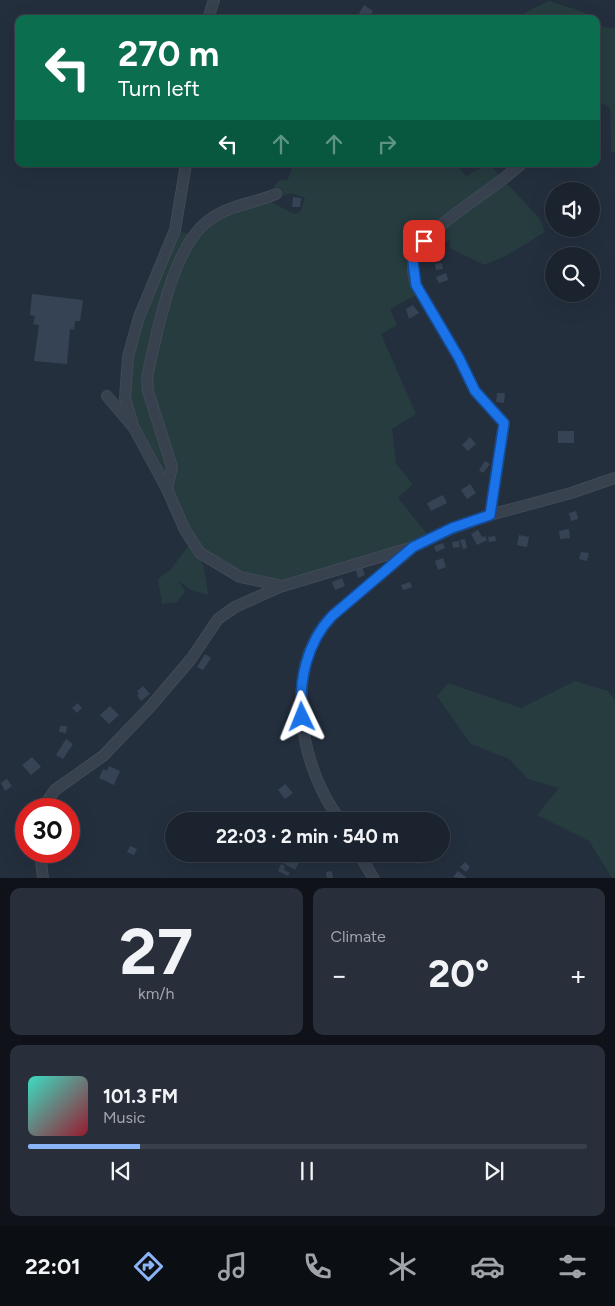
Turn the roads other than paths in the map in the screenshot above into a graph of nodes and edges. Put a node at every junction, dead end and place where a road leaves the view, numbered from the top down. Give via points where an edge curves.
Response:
1 (214, 0) edge
2 (209, 15) edge
3 (185, 167) edge
4 (518, 167) edge
5 (276, 194) dead end
6 (108, 396) dead end
7 (134, 428) junction
8 (615, 478) edge
9 (167, 489) junction
10 (490, 515) junction
11 (413, 547) junction
12 (283, 586) junction
13 (50, 798) edge
14 (334, 812) edge
15 (364, 862) edge
16 (41, 863) edge
17 (43, 878) edge
18 (374, 878) edge

1 - 2 street
3 - 7 street via 174,230 138,317 128,357 125,398
4 - 10 street via 424,241 413,262 416,285 475,391 504,423
5 - 9 street via 207,221 181,258 172,280 147,377 148,391 172,467
6 - 7 street
7 - 9 street
8 - 10 street
9 - 12 street via 185,530 200,553 240,577
10 - 11 street via 452,528
11 - 12 street
11 - 14 street via 322,626 308,658 300,695 306,736 311,762
12 - 13 street via 235,607 218,619 191,659 150,708 103,756 55,790
15 - 18 street
16 - 17 street

